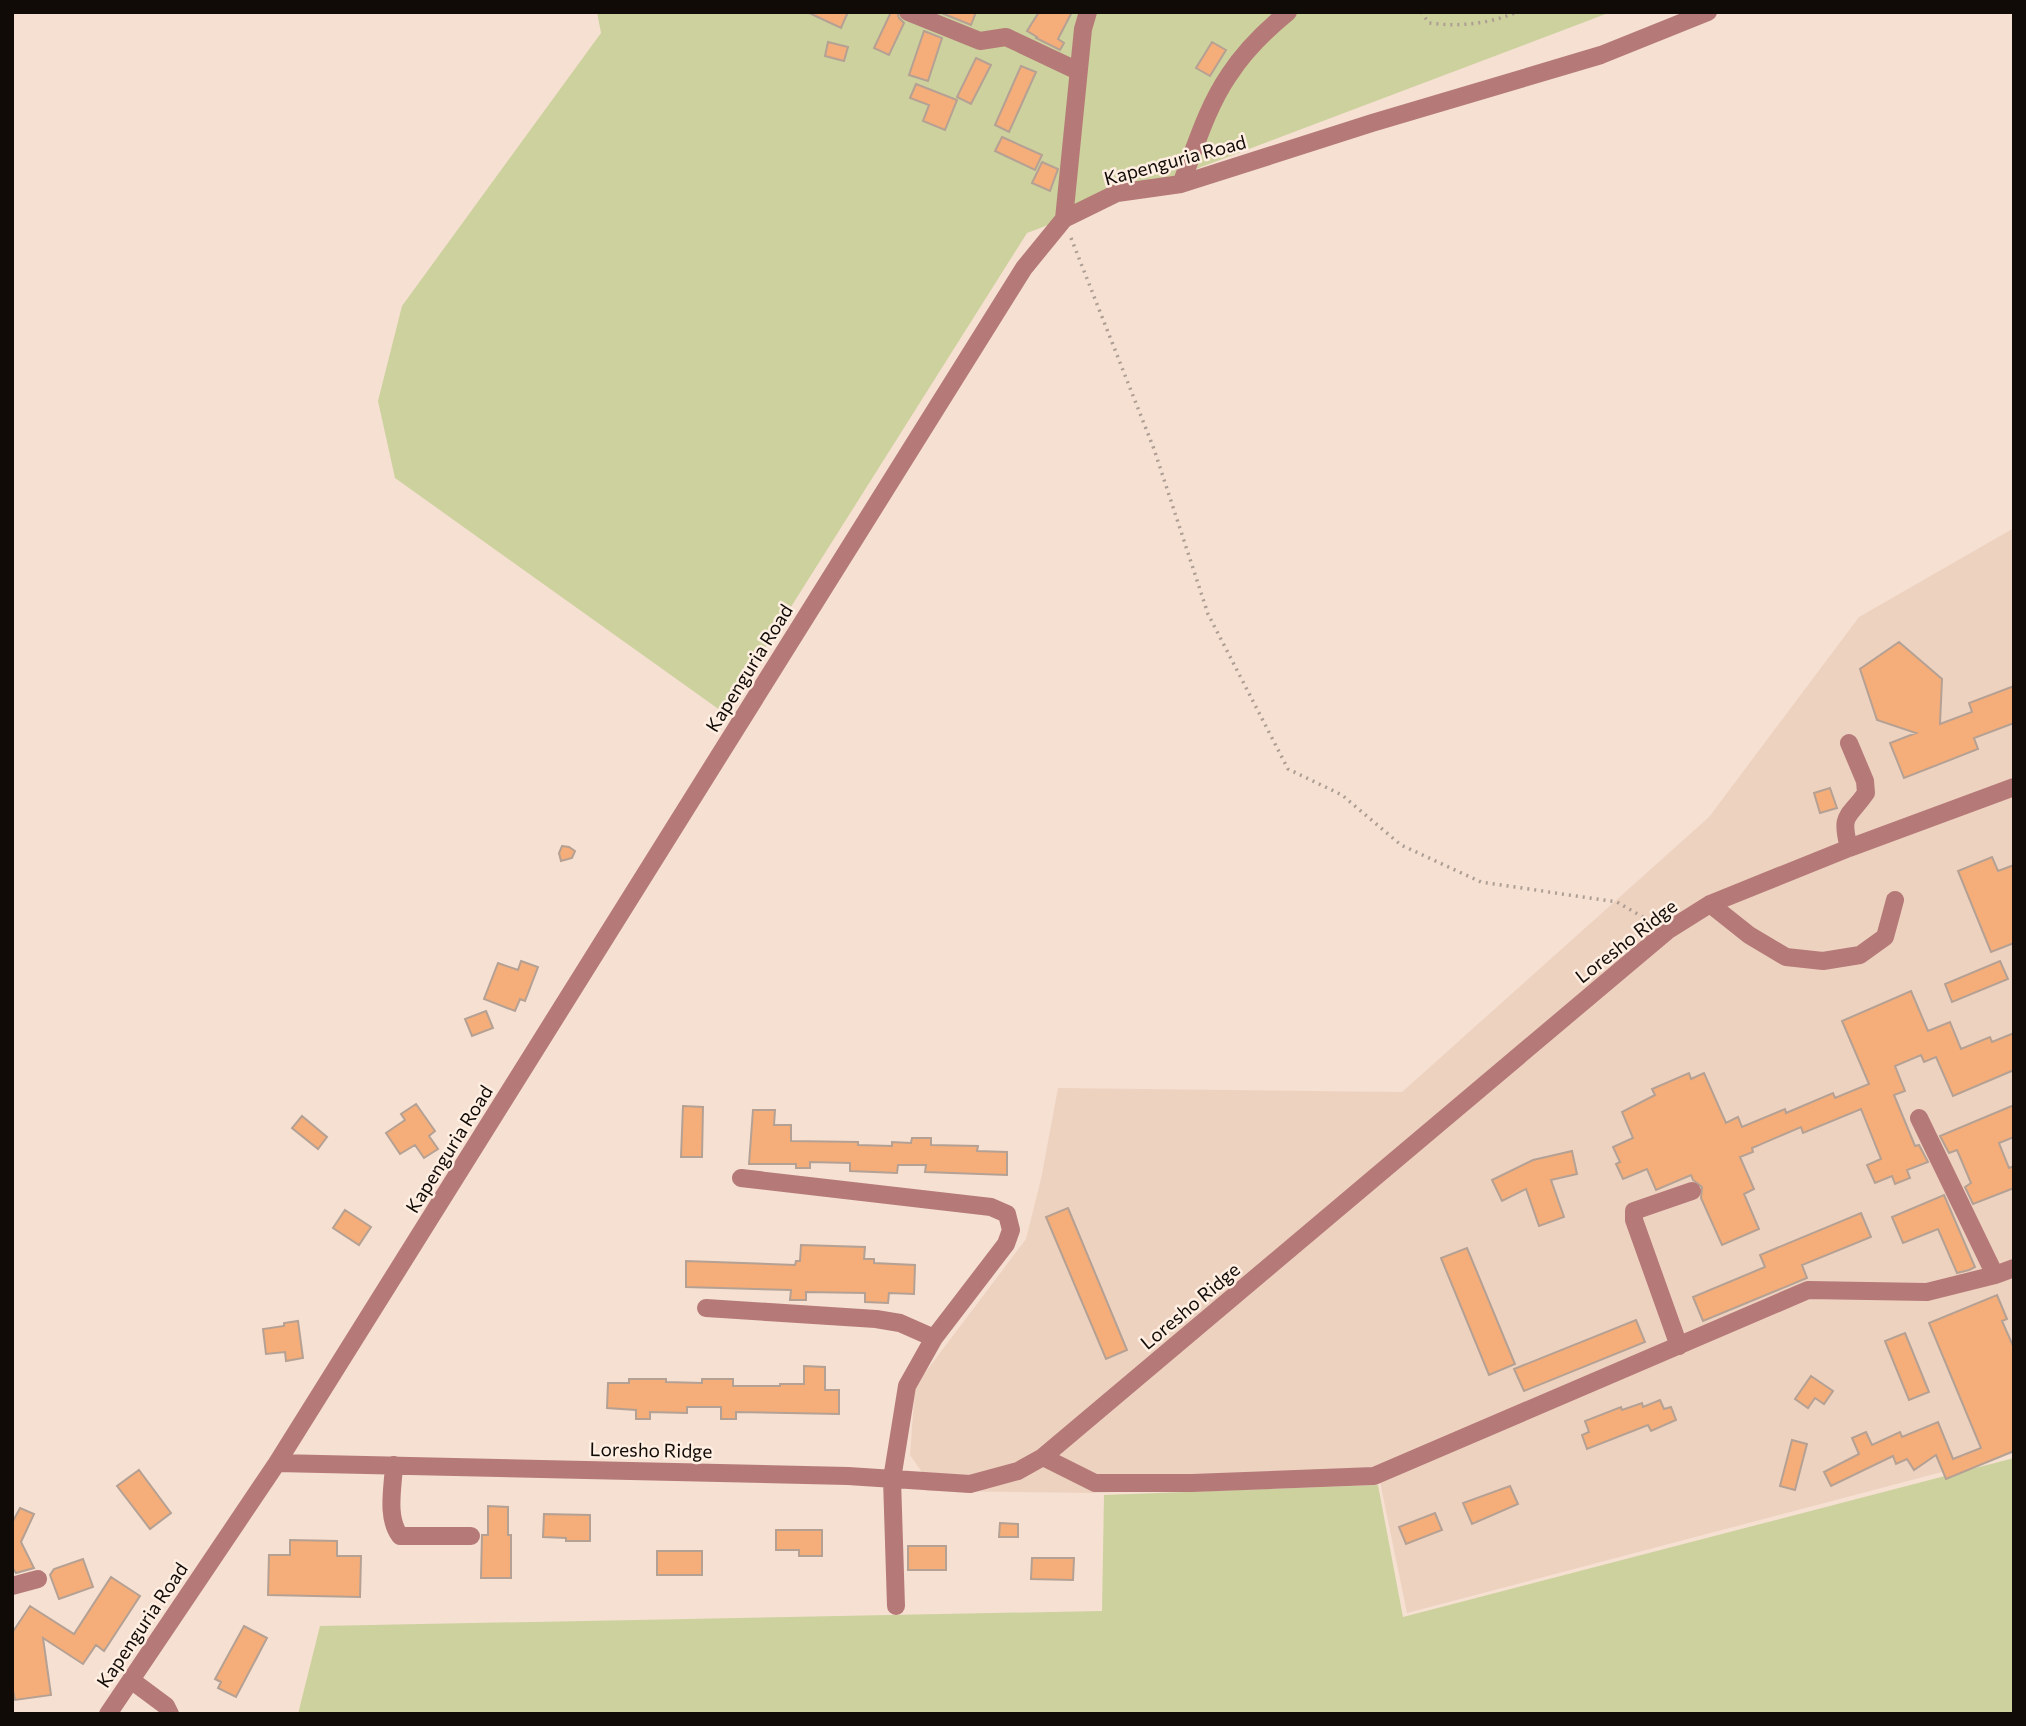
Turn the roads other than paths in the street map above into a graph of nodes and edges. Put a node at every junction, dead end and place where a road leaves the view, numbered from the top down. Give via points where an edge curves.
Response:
1 (908, 12) edge
2 (1088, 12) edge
3 (1288, 12) edge
4 (1708, 12) edge
5 (1079, 71) junction
6 (1181, 184) junction
7 (1064, 219) junction
8 (1849, 743) dead end
9 (2014, 787) edge
10 (1850, 848) junction
11 (1895, 900) dead end
12 (1710, 904) junction
13 (1919, 1118) dead end
14 (741, 1178) dead end
15 (1692, 1191) dead end
16 (2014, 1268) edge
17 (1996, 1275) junction
18 (706, 1308) dead end
19 (934, 1338) junction
20 (1679, 1346) junction
21 (1043, 1457) junction
22 (277, 1463) junction
23 (394, 1465) junction
24 (892, 1479) junction
25 (471, 1536) dead end
26 (38, 1579) dead end
27 (12, 1586) edge
28 (896, 1606) dead end
29 (131, 1680) junction
30 (108, 1714) edge
31 (170, 1714) edge

1 - 5 street via 980,41 1006,37
2 - 5 street
3 - 6 street via 1254,43 1228,76
4 - 6 street, Kapenguria Road via 1601,55
5 - 7 street
6 - 7 street, Kapenguria Road via 1117,193
7 - 22 street, Kapenguria Road via 1017,280
8 - 10 street via 1866,793 1847,814 1843,827
9 - 10 street, Loresho Ridge
10 - 12 street, Loresho Ridge
11 - 12 street via 1885,937 1860,955 1823,961 1786,957
12 - 21 street, Loresho Ridge via 1667,931
13 - 17 street
14 - 19 street via 991,1206 1006,1214 1011,1230 1006,1244
15 - 20 street via 1634,1211
16 - 17 street
17 - 20 street via 1927,1292 1808,1290
18 - 19 street via 876,1318
19 - 24 street via 907,1386
20 - 21 street via 1374,1476 1095,1483
21 - 24 street, Loresho Ridge via 1018,1471 970,1484
22 - 23 street, Loresho Ridge
22 - 29 street, Kapenguria Road
23 - 24 street, Loresho Ridge
23 - 25 street via 391,1517 400,1536
24 - 28 street
26 - 27 street
29 - 30 street, Kapenguria Road
29 - 31 street

